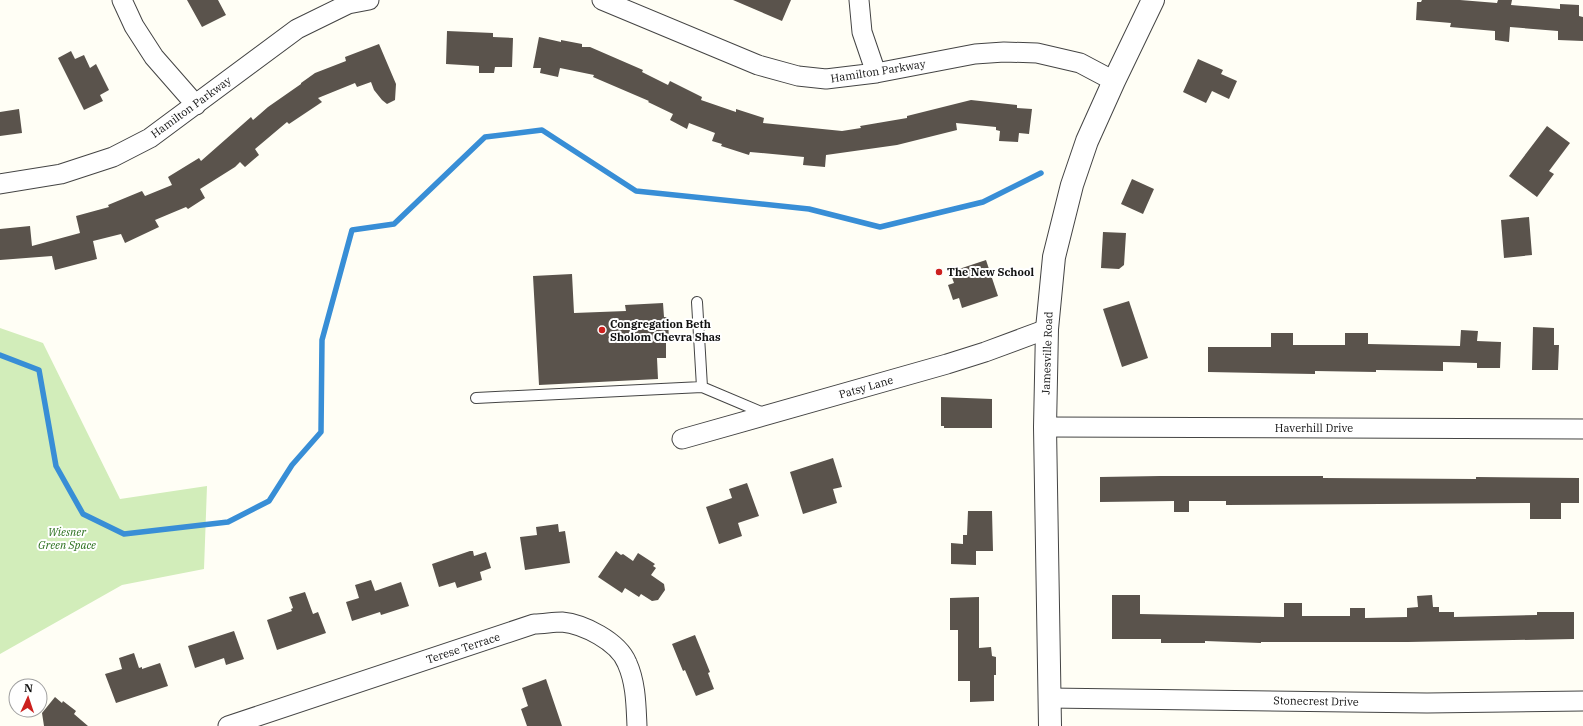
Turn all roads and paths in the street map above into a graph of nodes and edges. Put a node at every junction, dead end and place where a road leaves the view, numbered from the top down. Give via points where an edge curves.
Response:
1 (122, 0) edge
2 (369, 0) edge
3 (602, 0) edge
4 (859, 0) edge
5 (1153, 0) edge
6 (876, 73) junction
7 (1114, 81) junction
8 (196, 105) junction
9 (0, 184) edge
10 (697, 302) dead end
11 (1047, 329) junction
12 (702, 387) junction
13 (476, 398) dead end
14 (767, 415) junction
15 (1045, 428) junction
16 (1583, 429) edge
17 (682, 439) dead end
18 (1049, 698) junction
19 (1583, 701) edge
20 (228, 726) edge
21 (637, 726) edge
22 (1050, 726) edge

1 - 8 street via 134,26 154,57
2 - 8 street, Hamilton Parkway via 348,4 297,29
3 - 6 street, Hamilton Parkway via 758,65 798,76 826,79
4 - 6 street via 862,32
5 - 7 street, Jamesville Road
6 - 7 street, Hamilton Parkway via 975,54 1037,53 1080,63
7 - 11 street, Jamesville Road via 1072,185 1054,257
8 - 9 street, Hamilton Parkway via 150,138 113,156 61,174
10 - 12 lane
11 - 14 street, Patsy Lane via 947,364
11 - 15 street, Jamesville Road
12 - 13 lane
12 - 14 lane
14 - 17 street, Patsy Lane
15 - 16 street, Haverhill Drive
15 - 18 street, Jamesville Road
18 - 19 street, Stonecrest Drive via 1427,703
18 - 22 street, Jamesville Road
20 - 21 street, Terese Terrace via 534,624 562,622 589,630 621,653 627,662 636,693

